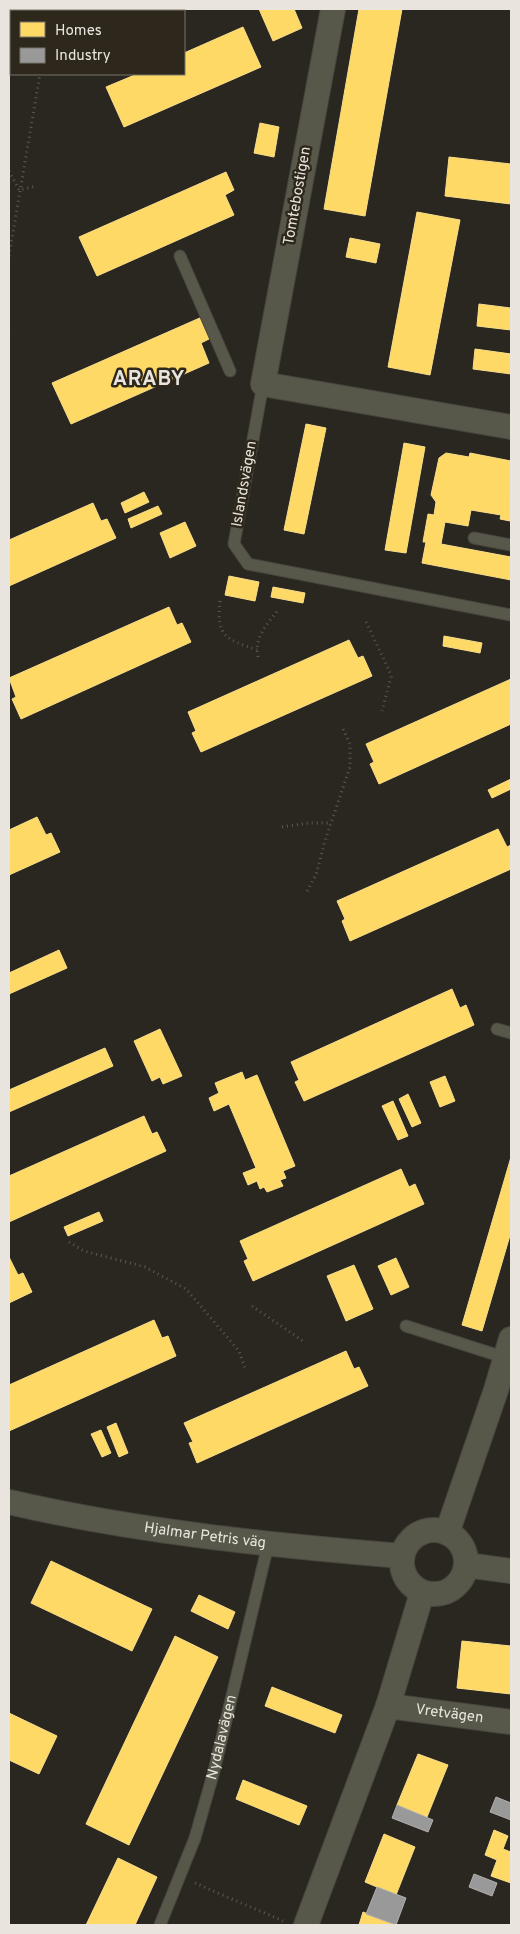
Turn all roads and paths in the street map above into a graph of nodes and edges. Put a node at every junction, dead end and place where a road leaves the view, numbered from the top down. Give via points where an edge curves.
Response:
1 (333, 9) edge
2 (40, 75) edge
3 (9, 171) edge
4 (36, 186) dead end
5 (19, 190) junction
6 (9, 256) edge
7 (180, 256) dead end
8 (230, 370) dead end
9 (263, 384) junction
10 (511, 427) edge
11 (474, 538) dead end
12 (511, 544) edge
13 (220, 601) dead end
14 (279, 609) dead end
15 (511, 615) edge
16 (366, 622) dead end
17 (257, 650) junction
18 (258, 657) dead end
19 (382, 711) dead end
20 (343, 729) dead end
21 (331, 823) junction
22 (282, 826) dead end
23 (307, 891) dead end
24 (497, 1029) dead end
25 (511, 1033) edge
26 (70, 1242) dead end
27 (252, 1306) dead end
28 (406, 1326) dead end
29 (303, 1342) dead end
30 (508, 1348) edge
31 (245, 1368) dead end
32 (9, 1502) edge
33 (447, 1533) junction
34 (268, 1545) junction
35 (402, 1556) junction
36 (466, 1565) junction
37 (511, 1571) edge
38 (422, 1593) junction
39 (388, 1706) junction
40 (511, 1722) edge
41 (180, 1876) junction
42 (295, 1923) edge
43 (160, 1925) edge

1 - 9 street, Tomtebostigen
2 - 5 path
3 - 5 path
4 - 5 path
5 - 6 path
7 - 8 lane
9 - 10 street
9 - 15 lane, Islandsvägen via 234,544 248,564
11 - 12 lane
13 - 17 path via 223,633 230,640
14 - 17 path via 258,638
16 - 19 path via 391,677
17 - 18 path
20 - 21 path via 350,744 350,767
21 - 22 path
21 - 23 path via 316,875
24 - 25 lane
26 - 31 path via 84,1251 145,1268 186,1289 239,1351
27 - 29 path
28 - 30 lane
30 - 33 street
32 - 34 street, Hjalmar Petris väg via 59,1514
33 - 35 street via 428,1531 419,1534 411,1539
33 - 36 street via 461,1546
34 - 35 street, Hjalmar Petris väg
34 - 41 lane, Nydalavägen via 214,1771 195,1838
35 - 38 street via 404,1574
36 - 37 street
36 - 38 street via 464,1574 451,1590 442,1594
38 - 39 street
39 - 40 street, Vretvägen
39 - 42 street
41 - 42 path
41 - 43 lane, Nydalavägen

